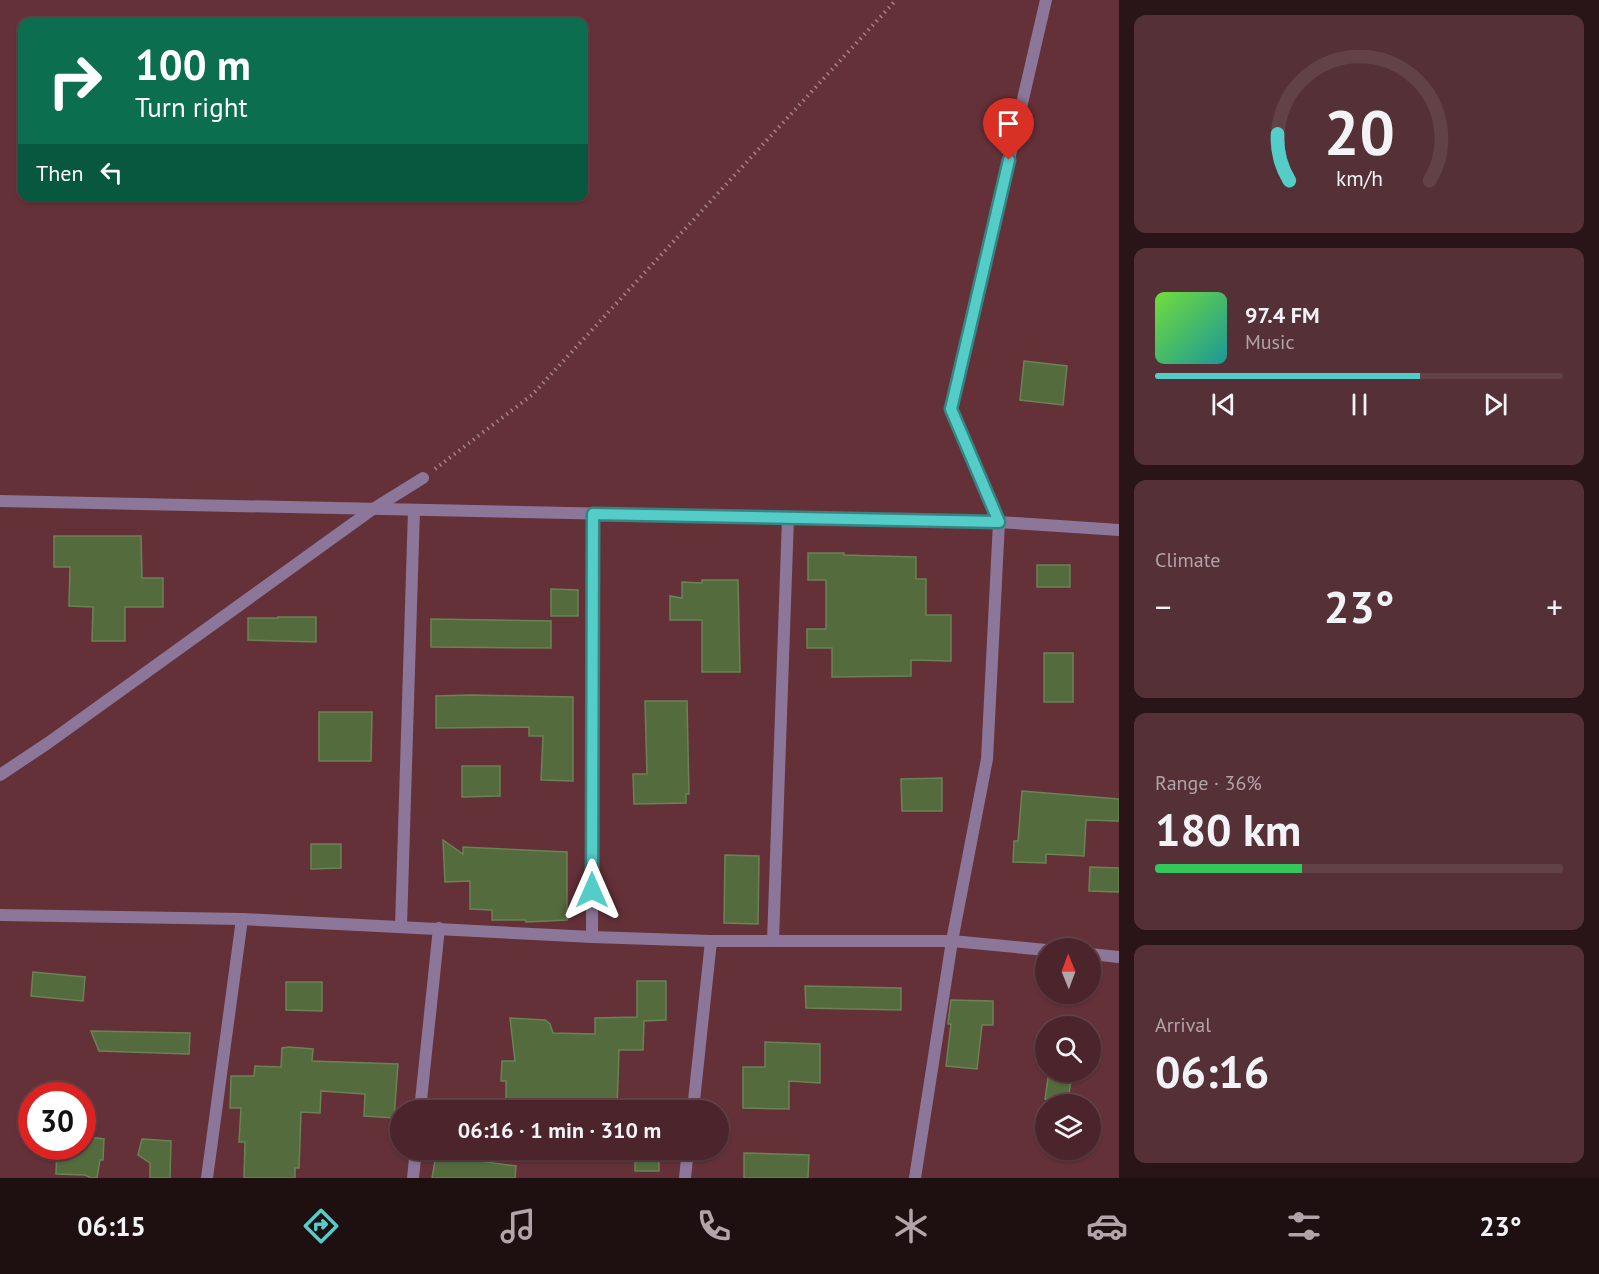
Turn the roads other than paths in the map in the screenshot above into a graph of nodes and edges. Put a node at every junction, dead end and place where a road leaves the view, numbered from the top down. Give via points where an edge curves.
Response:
1 (1046, 0) edge
2 (423, 478) road end
3 (0, 501) edge
4 (373, 509) junction
5 (414, 510) junction
6 (593, 514) junction
7 (788, 518) junction
8 (999, 522) junction
9 (1119, 530) edge
10 (0, 775) edge
11 (0, 915) edge
12 (242, 919) junction
13 (401, 926) junction
14 (439, 928) junction
15 (592, 938) junction
16 (952, 940) junction
17 (711, 941) junction
18 (773, 941) junction
19 (1035, 949) edge
20 (1101, 955) edge
21 (1119, 957) edge
22 (421, 1100) edge
23 (694, 1100) edge
24 (415, 1160) edge
25 (687, 1160) edge
26 (207, 1178) edge
27 (413, 1178) edge
28 (685, 1178) edge
29 (915, 1178) edge

1 - 8 street via 951,409
2 - 4 street
3 - 4 street
4 - 5 street
4 - 10 street
5 - 6 street
5 - 13 street
6 - 7 street
6 - 15 street
7 - 8 street
7 - 18 street
8 - 9 street
8 - 16 street via 987,759
11 - 12 street
12 - 13 street
12 - 26 street
13 - 14 street
14 - 15 street
14 - 22 street
15 - 17 street
16 - 18 street
16 - 19 street
16 - 29 street
17 - 18 street
17 - 23 street
20 - 21 street
24 - 27 street
25 - 28 street

